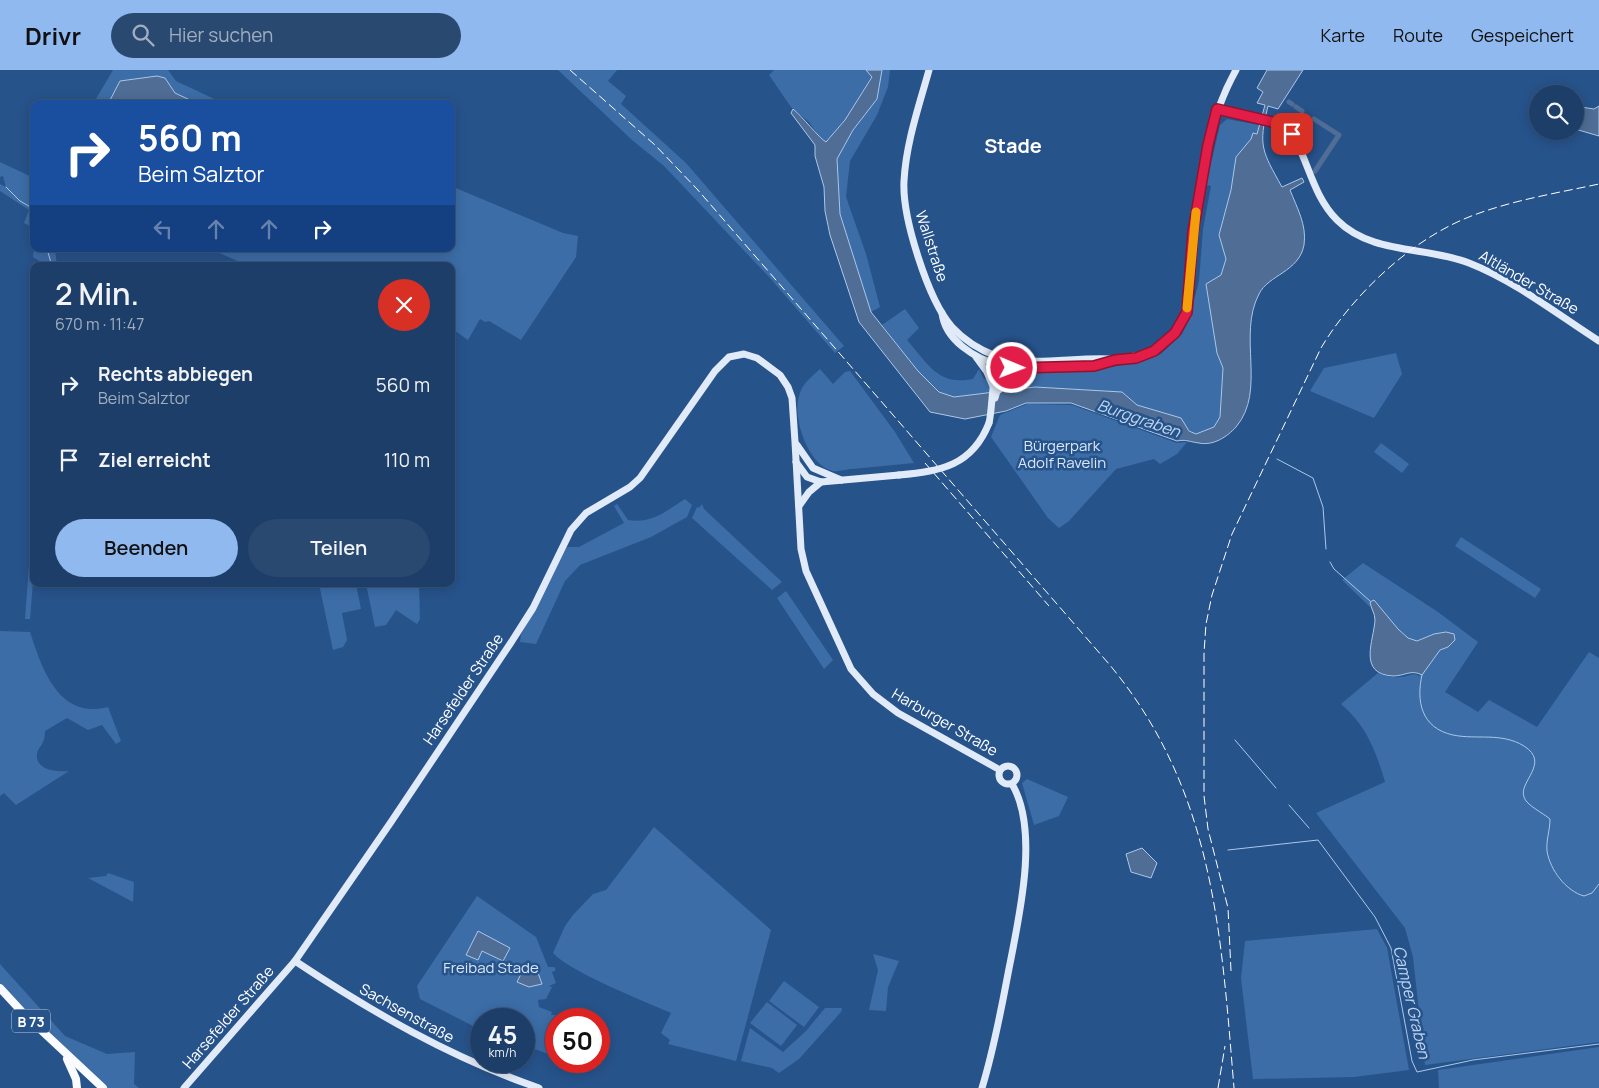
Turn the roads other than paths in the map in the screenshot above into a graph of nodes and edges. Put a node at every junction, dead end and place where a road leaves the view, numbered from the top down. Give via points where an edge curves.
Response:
1 (929, 70) edge
2 (1236, 70) edge
3 (1217, 109) junction
4 (942, 313) junction
5 (1599, 341) edge
6 (974, 354) junction
7 (1071, 359) junction
8 (1115, 360) junction
9 (1001, 362) junction
10 (1071, 367) junction
11 (1024, 369) junction
12 (780, 375) joint
13 (996, 390) junction
14 (795, 442) junction
15 (796, 462) junction
16 (812, 468) junction
17 (805, 475) junction
18 (796, 478) junction
19 (842, 480) junction
20 (821, 482) junction
21 (799, 498) junction
22 (799, 507) junction
23 (1000, 770) junction
24 (1012, 784) junction
25 (295, 961) junction
26 (0, 988) edge
27 (64, 1053) junction
28 (78, 1088) edge
29 (103, 1088) edge
30 (184, 1088) edge
31 (539, 1088) edge
32 (982, 1088) edge

1 - 4 main road, Wallstraße via 909,145 904,182 906,213
2 - 3 main road
3 - 5 main road, Altländer Straße via 1285,125 1326,208 1348,230 1364,240 1466,262 1491,272
3 - 8 main road via 1194,223 1186,315 1170,338 1154,351 1136,358
4 - 6 main road, Wallstraße via 942,321 951,335 960,346
4 - 9 main road, Wallstraße via 964,338
6 - 9 main road, Wallstraße
6 - 13 main road
7 - 8 main road
7 - 9 main road via 1010,359
7 - 10 main road
8 - 10 main road, Wallstraße via 1094,366
9 - 11 main road, Wallstraße
9 - 13 main road
10 - 11 main road, Wallstraße
11 - 13 main road
12 - 14 main road, Harburger Straße via 792,398
12 - 25 main road, Harsefelder Straße via 757,358 744,354 729,357 714,371 640,478 586,513 571,530 510,644
13 - 19 main road, bridge via 983,437 968,455 946,468
14 - 15 main road, Harburger Straße
14 - 16 main road, Harburger Straße
15 - 17 main road
15 - 18 main road, Harburger Straße
16 - 17 main road, Harburger Straße
16 - 19 main road
17 - 18 main road, Harburger Straße
17 - 20 main road
17 - 21 main road, Harburger Straße
18 - 21 main road, Harburger Straße
19 - 20 main road
20 - 22 main road
21 - 22 main road, Harburger Straße
22 - 23 main road, Harburger Straße via 801,549 806,571 844,658 858,679 898,713
23 - 24 main road via 1001,782
23 - 24 main road via 1009,766 1016,770 1017,777
24 - 32 main road via 1023,810 1024,875 1018,923
25 - 30 main road, Harsefelder Straße
25 - 31 main road, Sachsenstraße via 352,999 424,1040
26 - 27 main road, B 73
27 - 28 main road
27 - 29 main road, B 73

